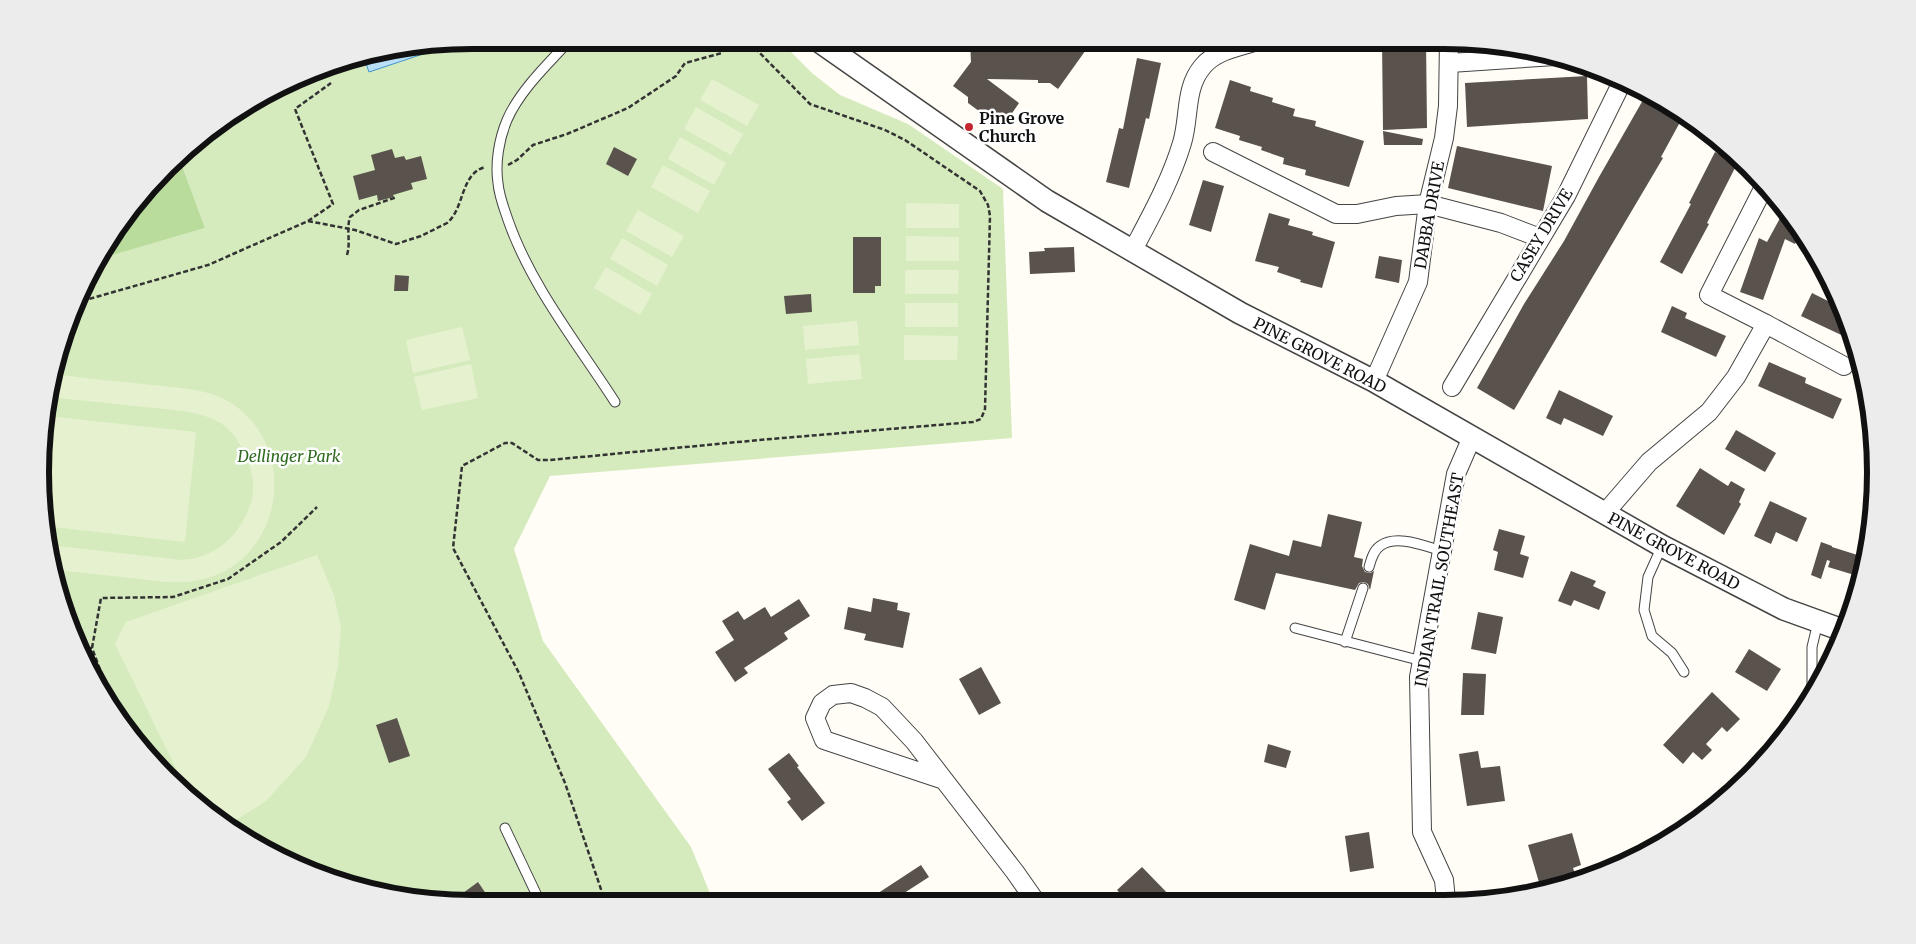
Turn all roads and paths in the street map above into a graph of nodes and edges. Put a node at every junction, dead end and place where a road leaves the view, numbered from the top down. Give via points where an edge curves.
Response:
1 (562, 49) edge
2 (724, 49) edge
3 (756, 49) edge
4 (830, 49) edge
5 (1232, 49) edge
6 (1449, 49) edge
7 (1530, 58) edge
8 (1450, 63) junction
9 (331, 83) dead end
10 (1619, 87) edge
11 (1214, 152) dead end
12 (497, 166) junction
13 (1761, 192) edge
14 (397, 197) dead end
15 (1428, 204) junction
16 (308, 221) junction
17 (348, 228) junction
18 (1540, 238) junction
19 (1133, 250) junction
20 (347, 255) dead end
21 (85, 300) edge
22 (1766, 324) junction
23 (1844, 366) dead end
24 (1374, 381) junction
25 (1452, 387) dead end
26 (615, 402) dead end
27 (1472, 437) junction
28 (317, 507) dead end
29 (1605, 513) junction
30 (1662, 546) junction
31 (1442, 552) junction
32 (1369, 568) dead end
33 (1363, 588) dead end
34 (1818, 622) junction
35 (1295, 628) dead end
36 (1837, 629) edge
37 (1346, 642) junction
38 (87, 648) edge
39 (92, 648) junction
40 (1422, 661) junction
41 (1684, 672) dead end
42 (1812, 682) edge
43 (106, 685) edge
44 (944, 780) junction
45 (505, 828) dead end
46 (537, 895) edge
47 (603, 895) edge
48 (1031, 895) edge
49 (1445, 895) edge

1 - 12 lane via 516,104 505,126
2 - 12 path via 722,53 686,63 676,76 628,108 533,144 513,163
3 - 47 path via 810,104 905,140 980,191 990,216 985,409 982,419 973,422 550,460 538,460 512,443 505,443 462,466 453,548 518,674 565,783
4 - 19 street, PINE GROVE ROAD via 1047,201
5 - 19 street via 1204,65 1194,80 1183,141 1158,204
6 - 8 street, DABBA DRIVE
7 - 8 street
8 - 15 street, DABBA DRIVE via 1444,138
9 - 16 path via 295,108 333,204
10 - 18 street, CASEY DRIVE via 1566,196
11 - 15 street via 1336,214
12 - 17 path via 474,172 468,179 453,218 447,224 402,244 391,244
12 - 26 lane via 501,201 517,246 539,287
13 - 22 street via 1709,296
14 - 17 path via 359,210 350,217
15 - 18 street via 1501,223
15 - 24 street, DABBA DRIVE via 1418,282
16 - 17 path
16 - 21 path via 208,265
17 - 20 path via 350,244
18 - 25 street, CASEY DRIVE
19 - 24 street, PINE GROVE ROAD via 1240,313
22 - 23 street
22 - 29 street via 1736,377 1709,412 1648,462
24 - 27 street, PINE GROVE ROAD
27 - 29 street, PINE GROVE ROAD
27 - 31 street, INDIAN TRAIL SOUTHEAST via 1456,474
28 - 39 path via 281,542 228,579 173,597 101,598
29 - 30 street, PINE GROVE ROAD
30 - 34 street, PINE GROVE ROAD via 1784,609
30 - 41 lane via 1648,577 1644,610 1652,636 1672,653
31 - 32 lane via 1403,541 1387,543 1373,555
31 - 40 street, INDIAN TRAIL SOUTHEAST
33 - 37 lane
34 - 36 street, PINE GROVE ROAD
34 - 42 lane via 1812,646
35 - 37 lane
37 - 40 lane
38 - 39 path
39 - 43 path
40 - 49 street, INDIAN TRAIL SOUTHEAST via 1419,676 1422,832 1444,880
44 - 44 street via 882,707 851,694 833,695 822,703 815,718 824,740
44 - 48 street
45 - 46 lane

